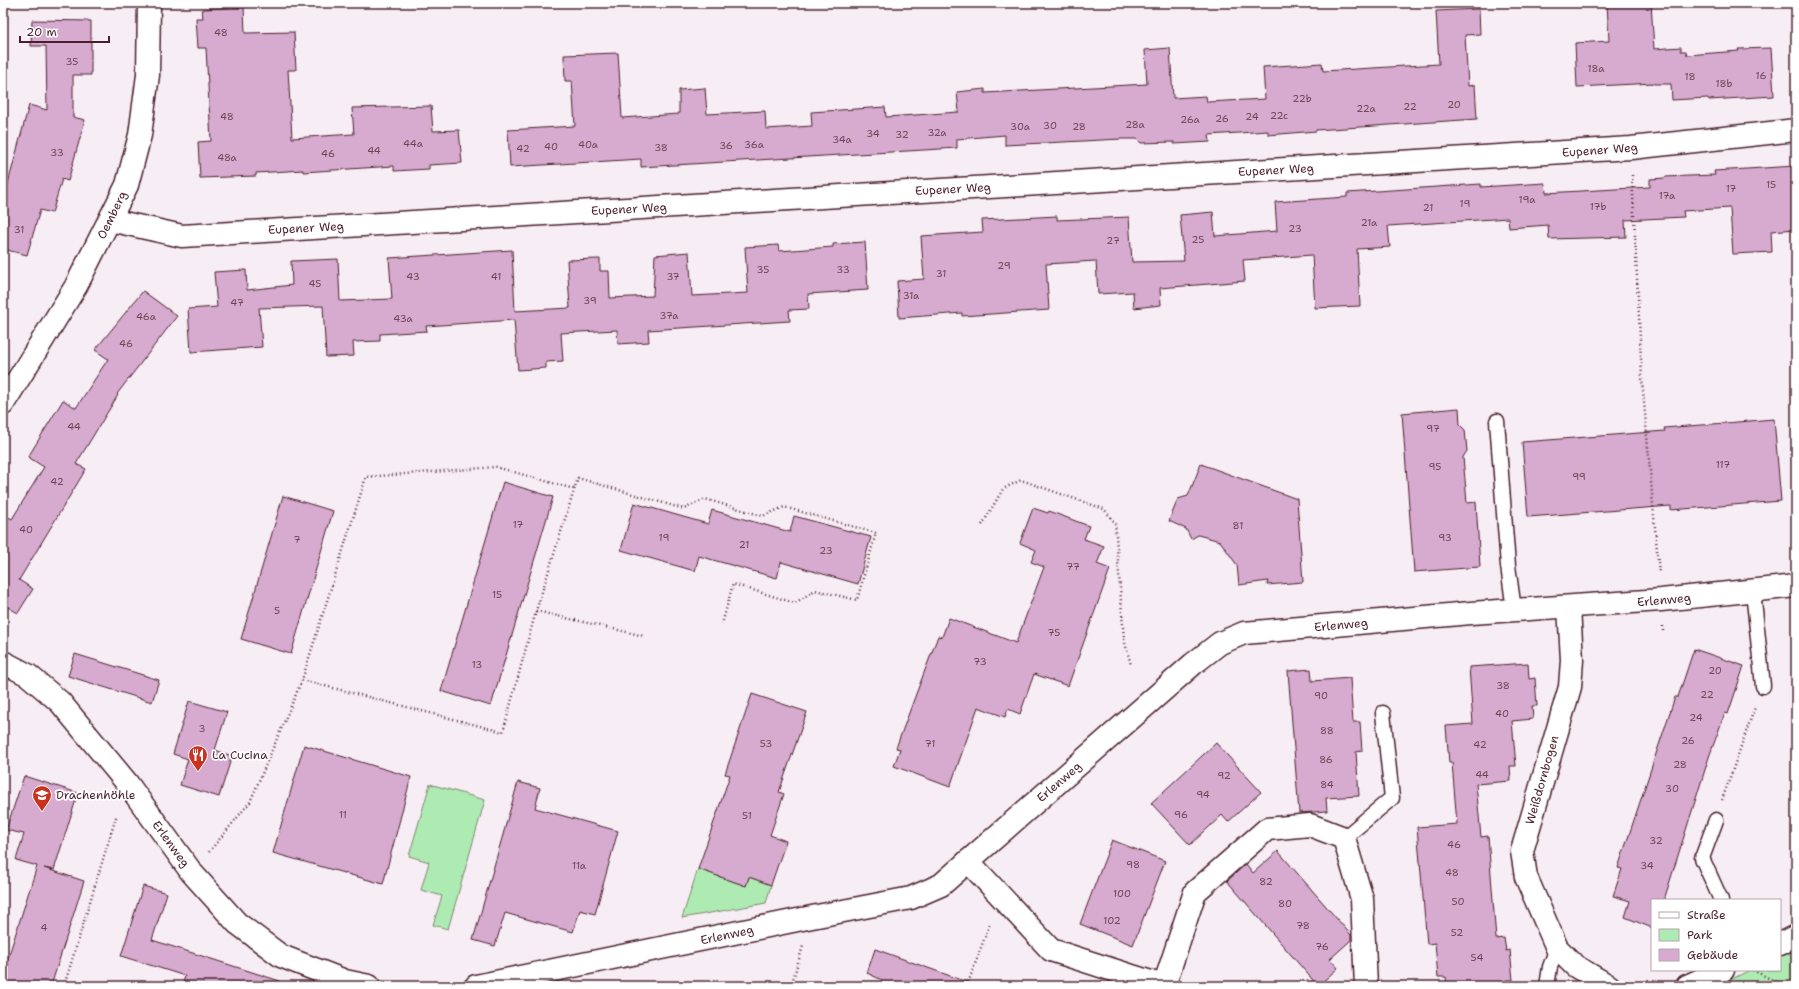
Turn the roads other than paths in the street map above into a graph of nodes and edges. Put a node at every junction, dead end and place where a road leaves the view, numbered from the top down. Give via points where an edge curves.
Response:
1 (149, 3) edge
2 (1796, 130) edge
3 (110, 220) junction
4 (3, 404) edge
5 (1497, 421) dead end
6 (1796, 586) edge
7 (1752, 591) junction
8 (1569, 607) junction
9 (1514, 610) junction
10 (3, 662) edge
11 (1763, 686) road end
12 (1383, 713) dead end
13 (1716, 820) road end
14 (1344, 838) junction
15 (968, 861) junction
16 (1721, 899) edge
17 (1796, 936) edge
18 (1781, 944) edge
19 (1557, 948) junction
20 (1721, 971) edge
21 (369, 986) edge
22 (476, 986) edge
23 (1163, 986) edge
24 (1366, 986) edge
25 (1547, 986) edge
26 (1609, 986) edge
27 (1687, 986) edge

1 - 3 street, Oemberg via 148,75 140,135 127,185
2 - 3 street, Eupener Weg via 1631,148 182,236
3 - 4 street, Oemberg via 76,286
5 - 9 lane via 1508,566
6 - 7 street, Erlenweg
7 - 8 street, Erlenweg
7 - 11 lane
8 - 9 street, Erlenweg
8 - 19 street, Weißdornbogen via 1572,660 1570,688 1522,851 1526,877
9 - 15 street, Erlenweg via 1244,633 1220,643
10 - 21 street, Erlenweg via 28,675 60,702 126,783 192,873 237,923 281,956 345,981
12 - 14 lane via 1392,798
13 - 16 lane via 1702,858
14 - 23 street via 1310,825 1267,829 1195,892
14 - 24 street via 1362,898
15 - 22 street, Erlenweg via 941,885 911,898
15 - 23 street via 1051,950
17 - 18 street
19 - 25 lane
19 - 26 street, Weißdornbogen via 1575,966
20 - 27 street

